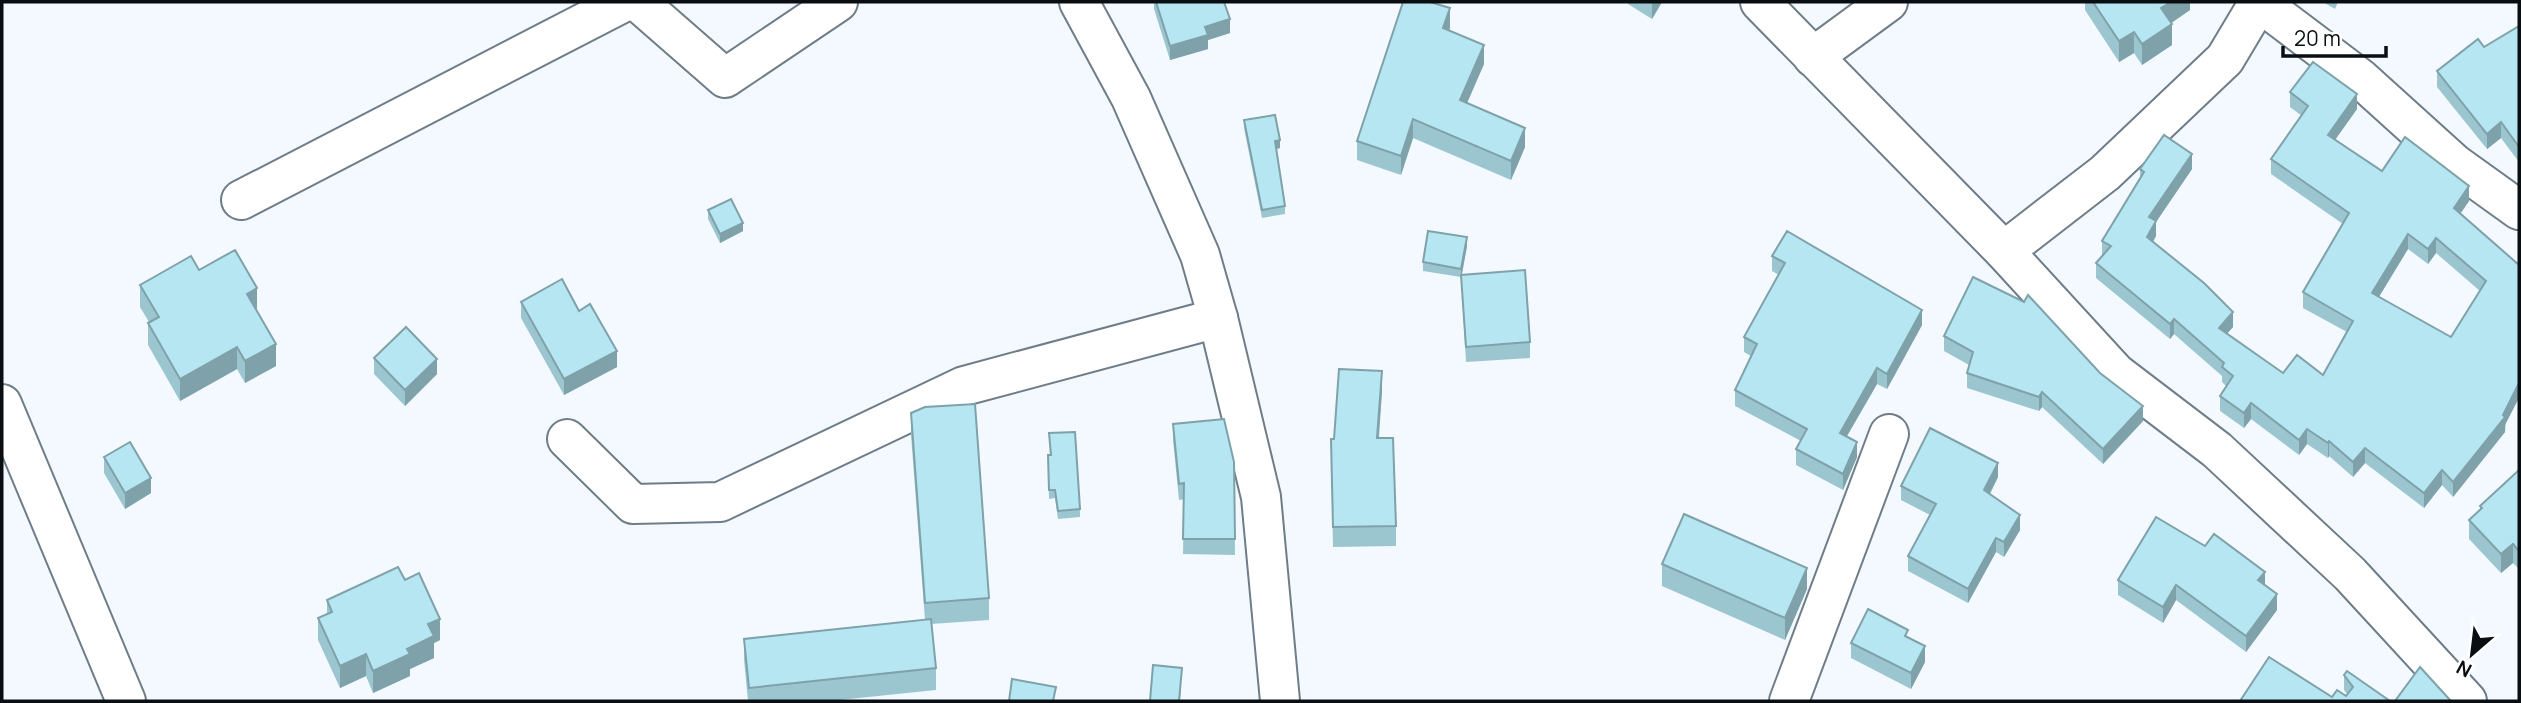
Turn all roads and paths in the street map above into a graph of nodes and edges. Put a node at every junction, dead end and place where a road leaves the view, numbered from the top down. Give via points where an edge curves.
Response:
1 (624, 2) edge
2 (638, 2) edge
3 (838, 2) edge
4 (1079, 2) edge
5 (1760, 2) edge
6 (1888, 2) edge
7 (2259, 2) edge
8 (1814, 57) junction
9 (241, 200) dead end
10 (2519, 210) edge
11 (2004, 251) junction
12 (1218, 318) junction
13 (2, 404) edge
14 (1889, 434) dead end
15 (567, 439) dead end
16 (126, 701) edge
17 (1280, 701) edge
18 (1789, 701) edge
19 (2467, 701) edge

1 - 9 street
2 - 3 street via 725,78
4 - 12 street via 1131,97 1200,255
5 - 8 street
6 - 8 street
7 - 10 street via 2361,79 2455,164
7 - 11 street via 2225,59 2105,173
8 - 11 street
11 - 19 street via 2116,373 2217,450 2350,574
12 - 15 street via 964,386 720,502 634,504
12 - 17 street via 1261,497
13 - 16 street
14 - 18 street

